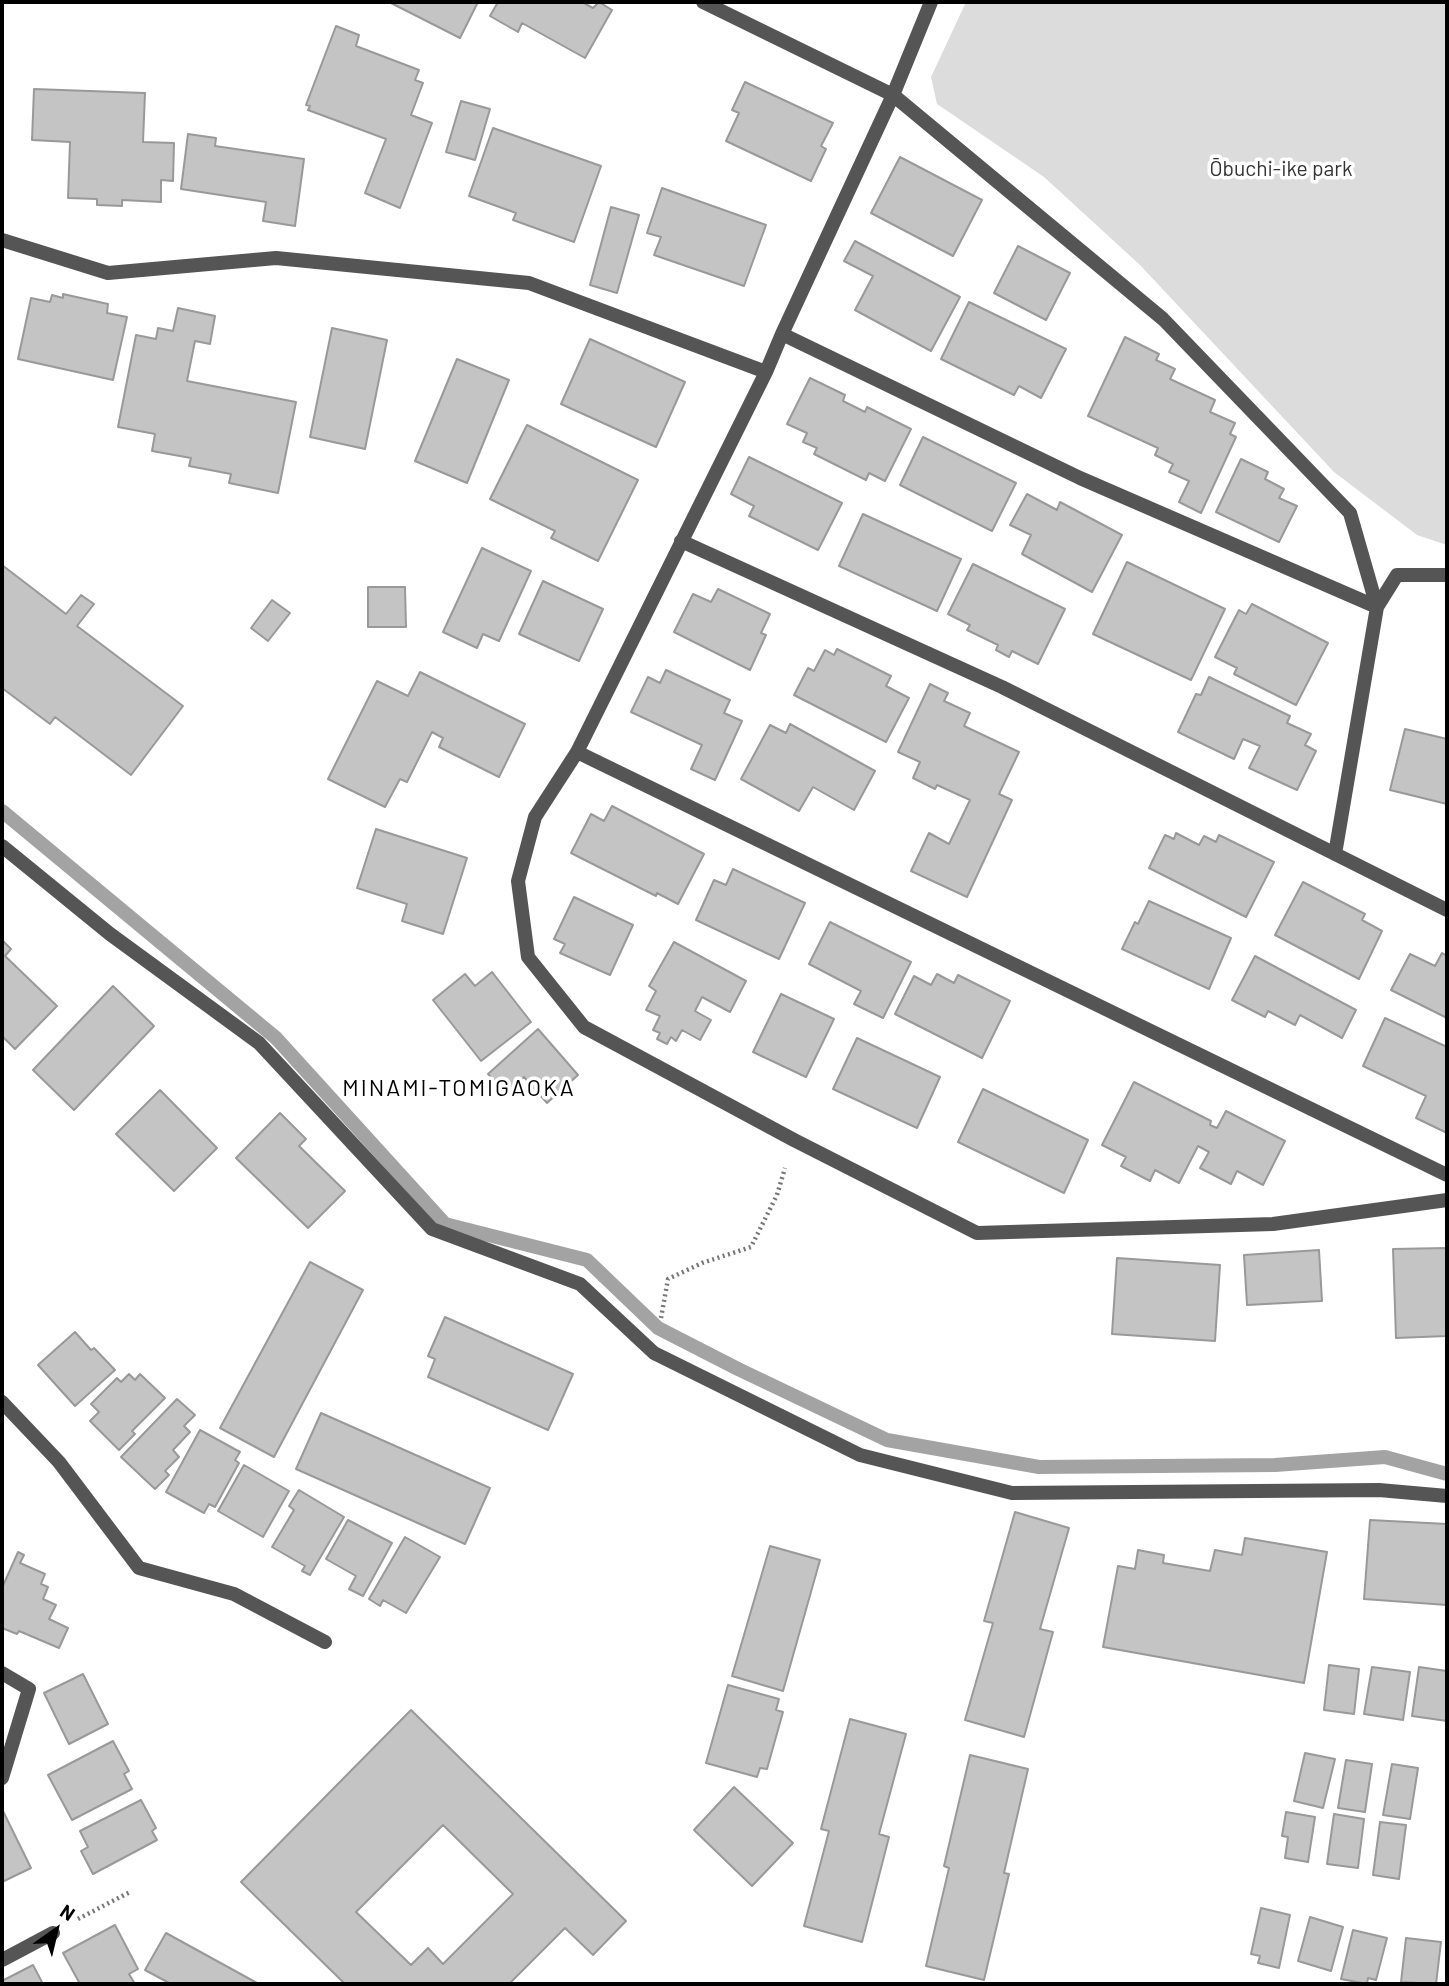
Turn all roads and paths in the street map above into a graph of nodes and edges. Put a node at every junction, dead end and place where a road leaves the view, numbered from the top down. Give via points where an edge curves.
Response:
1 (703, 2) edge
2 (930, 2) edge
3 (893, 95) junction
4 (2, 240) edge
5 (782, 334) junction
6 (766, 372) junction
7 (681, 541) junction
8 (1447, 575) edge
9 (1377, 607) junction
10 (577, 752) junction
11 (2, 846) edge
12 (1335, 854) junction
13 (1447, 910) edge
14 (794, 1140) junction
15 (1447, 1175) edge
16 (1447, 1200) edge
17 (654, 1353) junction
18 (2, 1402) edge
19 (1447, 1496) edge
20 (325, 1642) dead end
21 (2, 1673) edge
22 (2, 1778) edge
23 (130, 1892) dead end
24 (53, 1933) joint
25 (2, 1960) edge

1 - 3 street
2 - 3 street
3 - 5 street
3 - 9 street via 1163,319 1350,513
4 - 6 street via 108,273 276,258 529,283
5 - 6 street
5 - 9 street via 1080,478
6 - 7 street
7 - 10 street
7 - 12 street via 1002,687
8 - 9 street via 1397,575
9 - 12 street
10 - 14 street via 535,817 518,881 528,957 584,1027
10 - 15 street
11 - 17 street via 110,934 259,1043 432,1229 580,1284
12 - 13 street
14 - 16 street via 977,1233 1273,1224
14 - 17 path via 777,1195 751,1247 668,1279
17 - 19 street via 860,1455 1012,1493 1379,1490
18 - 20 street via 59,1462 139,1568 234,1594
21 - 22 street via 29,1689
23 - 24 path
24 - 25 street

